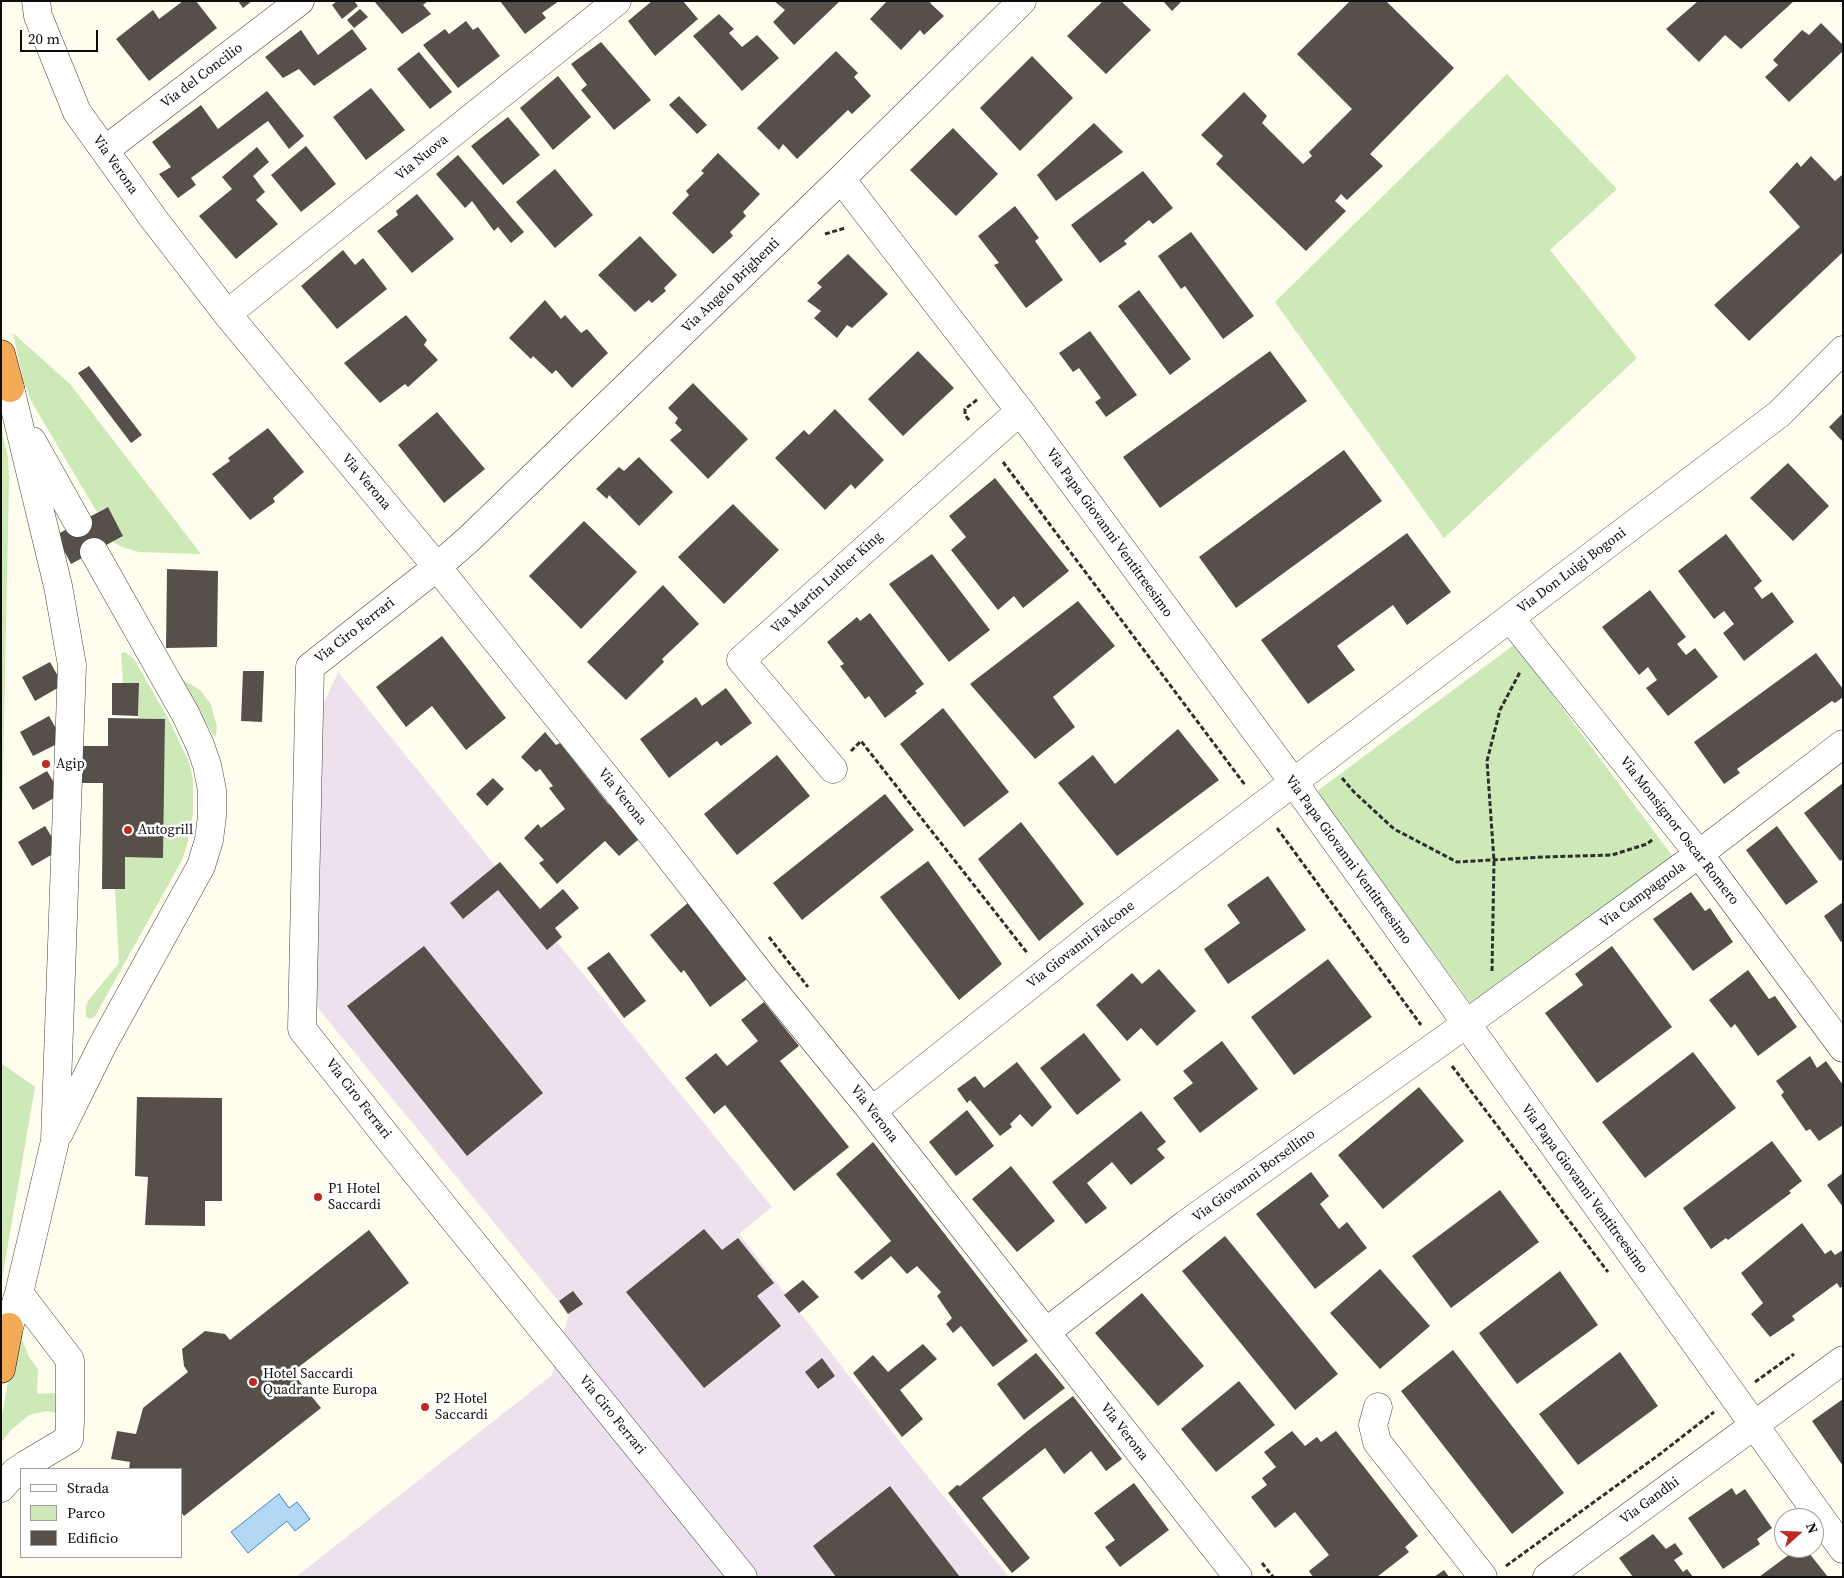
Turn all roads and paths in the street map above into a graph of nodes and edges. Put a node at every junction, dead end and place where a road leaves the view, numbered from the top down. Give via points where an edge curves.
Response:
1 (36, 1) edge
2 (300, 1) edge
3 (617, 1) edge
4 (1022, 1) edge
5 (104, 150) junction
6 (841, 180) junction
7 (852, 229) dead end
8 (820, 236) dead end
9 (227, 314) junction
10 (1843, 350) edge
11 (1, 354) edge
12 (980, 394) dead end
13 (13, 400) junction
14 (1020, 411) junction
15 (987, 440) junction
16 (78, 523) dead end
17 (94, 552) dead end
18 (437, 567) junction
19 (1510, 618) junction
20 (1533, 648) junction
21 (1843, 744) edge
22 (1325, 759) junction
23 (833, 769) joint
24 (1294, 783) junction
25 (1261, 808) junction
26 (1674, 824) junction
27 (1699, 854) junction
28 (1494, 861) junction
29 (1044, 974) junction
30 (1502, 998) junction
31 (1466, 1024) junction
32 (1839, 1036) edge
33 (1436, 1045) junction
34 (872, 1111) junction
35 (55, 1141) junction
36 (1614, 1279) dead end
37 (19, 1293) junction
38 (9, 1327) joint
39 (1046, 1332) junction
40 (1843, 1360) edge
41 (1, 1368) edge
42 (1709, 1404) dead end
43 (1378, 1407) dead end
44 (1753, 1426) junction
45 (22, 1468) edge
46 (20, 1470) edge
47 (1, 1488) edge
48 (1843, 1549) edge
49 (1490, 1574) edge
50 (742, 1577) edge
51 (1238, 1577) edge
52 (1547, 1577) edge

1 - 5 street, Via Verona via 38,16 77,112
2 - 5 street, Via del Concilio
3 - 9 street, Via Nuova
4 - 6 street, Via Angelo Brighenti
5 - 9 street, Via Verona
6 - 14 street, Via Papa Giovanni Ventitreesimo
6 - 18 street, Via Angelo Brighenti
7 - 8 path via 838,229
9 - 18 street, Via Verona
10 - 19 street, Via Don Luigi Bogoni via 1779,414
11 - 13 highway
12 - 15 path via 965,409 965,415
13 - 16 street
13 - 35 street via 58,586 72,665
14 - 15 street, Via Martin Luther King
14 - 24 street, Via Papa Giovanni Ventitreesimo
15 - 23 street, Via Martin Luther King via 741,660
15 - 25 path
17 - 35 street via 200,745 212,790 212,816 201,866 102,1046
18 - 34 street, Via Verona
18 - 50 street, Via Ciro Ferrari via 310,667 302,1029
19 - 20 street, Via Monsignor Oscar Romero
19 - 22 street, Via Don Luigi Bogoni
20 - 26 street, Via Monsignor Oscar Romero
20 - 28 path via 1500,710 1487,761
21 - 27 street, Via Campagnola
22 - 24 street, Via Don Luigi Bogoni
22 - 28 path via 1354,792 1394,829 1457,862
23 - 29 path via 861,741
24 - 25 street, Via Giovanni Falcone
24 - 31 street, Via Papa Giovanni Ventitreesimo
25 - 29 street, Via Giovanni Falcone
25 - 33 path
26 - 27 street, Via Monsignor Oscar Romero
26 - 28 path via 1647,844 1612,855
27 - 30 street, Via Campagnola
27 - 32 street, Via Monsignor Oscar Romero
28 - 30 path via 1491,969
29 - 34 street, Via Giovanni Falcone
30 - 31 street, Via Campagnola
31 - 33 street, Via Giovanni Borsellino
31 - 44 street, Via Papa Giovanni Ventitreesimo
33 - 36 path
33 - 39 street, Via Giovanni Borsellino via 1186,1224
34 - 39 street, Via Verona
35 - 37 street
37 - 38 street
37 - 45 street via 70,1360 69,1439
38 - 41 highway
39 - 51 street, Via Verona
40 - 44 street, Via Gandhi
42 - 49 path via 1714,1412 1660,1454
43 - 49 street via 1373,1425 1378,1442
44 - 48 street, Via Papa Giovanni Ventitreesimo
44 - 52 street, Via Gandhi
46 - 47 street

